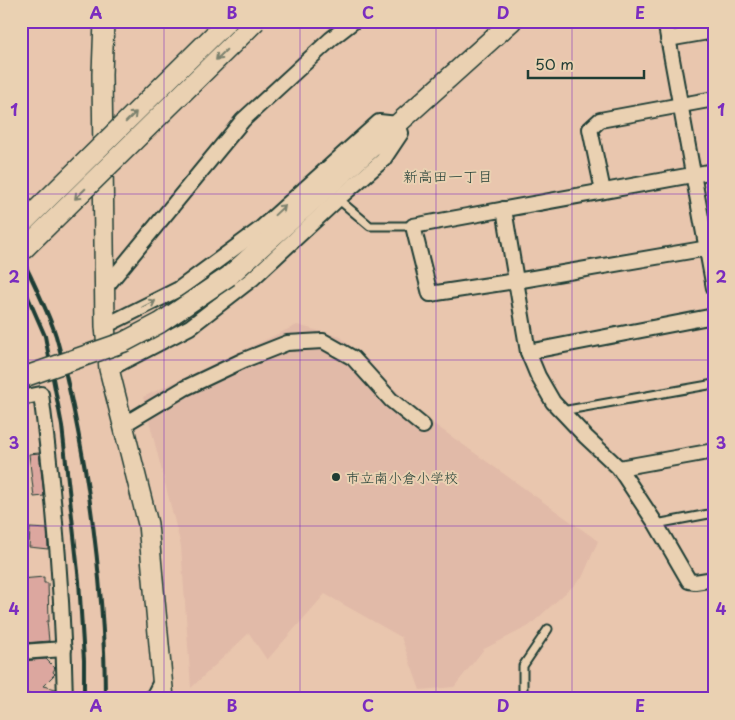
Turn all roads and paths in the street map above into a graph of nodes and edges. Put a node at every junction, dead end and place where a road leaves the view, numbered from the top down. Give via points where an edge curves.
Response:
1 (104, 21) edge
2 (228, 21) edge
3 (256, 21) edge
4 (354, 21) edge
5 (512, 21) edge
6 (665, 21) edge
7 (714, 31) edge
8 (668, 39) junction
9 (714, 99) edge
10 (680, 104) junction
11 (398, 124) junction
12 (714, 171) edge
13 (693, 175) junction
14 (603, 191) junction
15 (338, 199) junction
16 (504, 209) junction
17 (21, 225) edge
18 (413, 226) junction
19 (710, 248) edge
20 (21, 252) edge
21 (516, 281) junction
22 (105, 288) junction
23 (714, 288) edge
24 (714, 316) edge
25 (105, 326) junction
26 (528, 352) junction
27 (109, 369) junction
28 (21, 378) edge
29 (714, 384) edge
30 (21, 398) edge
31 (561, 411) junction
32 (123, 425) junction
33 (423, 426) dead end
34 (714, 451) edge
35 (619, 468) junction
36 (714, 513) edge
37 (656, 524) junction
38 (714, 579) edge
39 (548, 628) dead end
40 (64, 649) junction
41 (21, 652) edge
42 (163, 678) junction
43 (65, 699) edge
44 (152, 699) edge
45 (164, 699) edge
46 (522, 699) edge

1 - 22 street
17 -> 2 street, bridge
3 -> 20 street, bridge
4 - 22 street via 243,120
5 - 11 street
6 - 8 street
7 - 8 street
8 - 10 street
9 - 10 street
10 - 13 street
10 - 14 street via 600,120 590,129
11 - 15 street via 400,133 383,160
25 -> 11 street via 179,289 259,230 378,122
11 - 28 street, bridge via 229,276 160,323 124,342
12 - 13 street
13 - 14 street
13 - 19 street
14 - 16 street
15 - 18 lane via 370,226
15 - 27 street via 252,279 190,327
16 - 18 street
16 - 21 street
18 - 21 street via 430,294
19 - 21 street
19 - 23 street
21 - 26 street
22 - 25 street
24 - 26 street
25 - 27 street
26 - 31 street via 538,376
27 - 32 street
29 - 31 lane
30 - 40 street via 41,394 56,529
31 - 35 street
32 - 33 street via 185,388 244,360 287,343 323,341 353,358 391,400
32 - 42 street via 148,524
34 - 35 street
35 - 37 street
36 - 37 lane
37 - 38 street via 689,581
39 - 46 lane via 523,666
40 - 41 street
40 - 43 street
42 - 44 street
42 - 45 street

